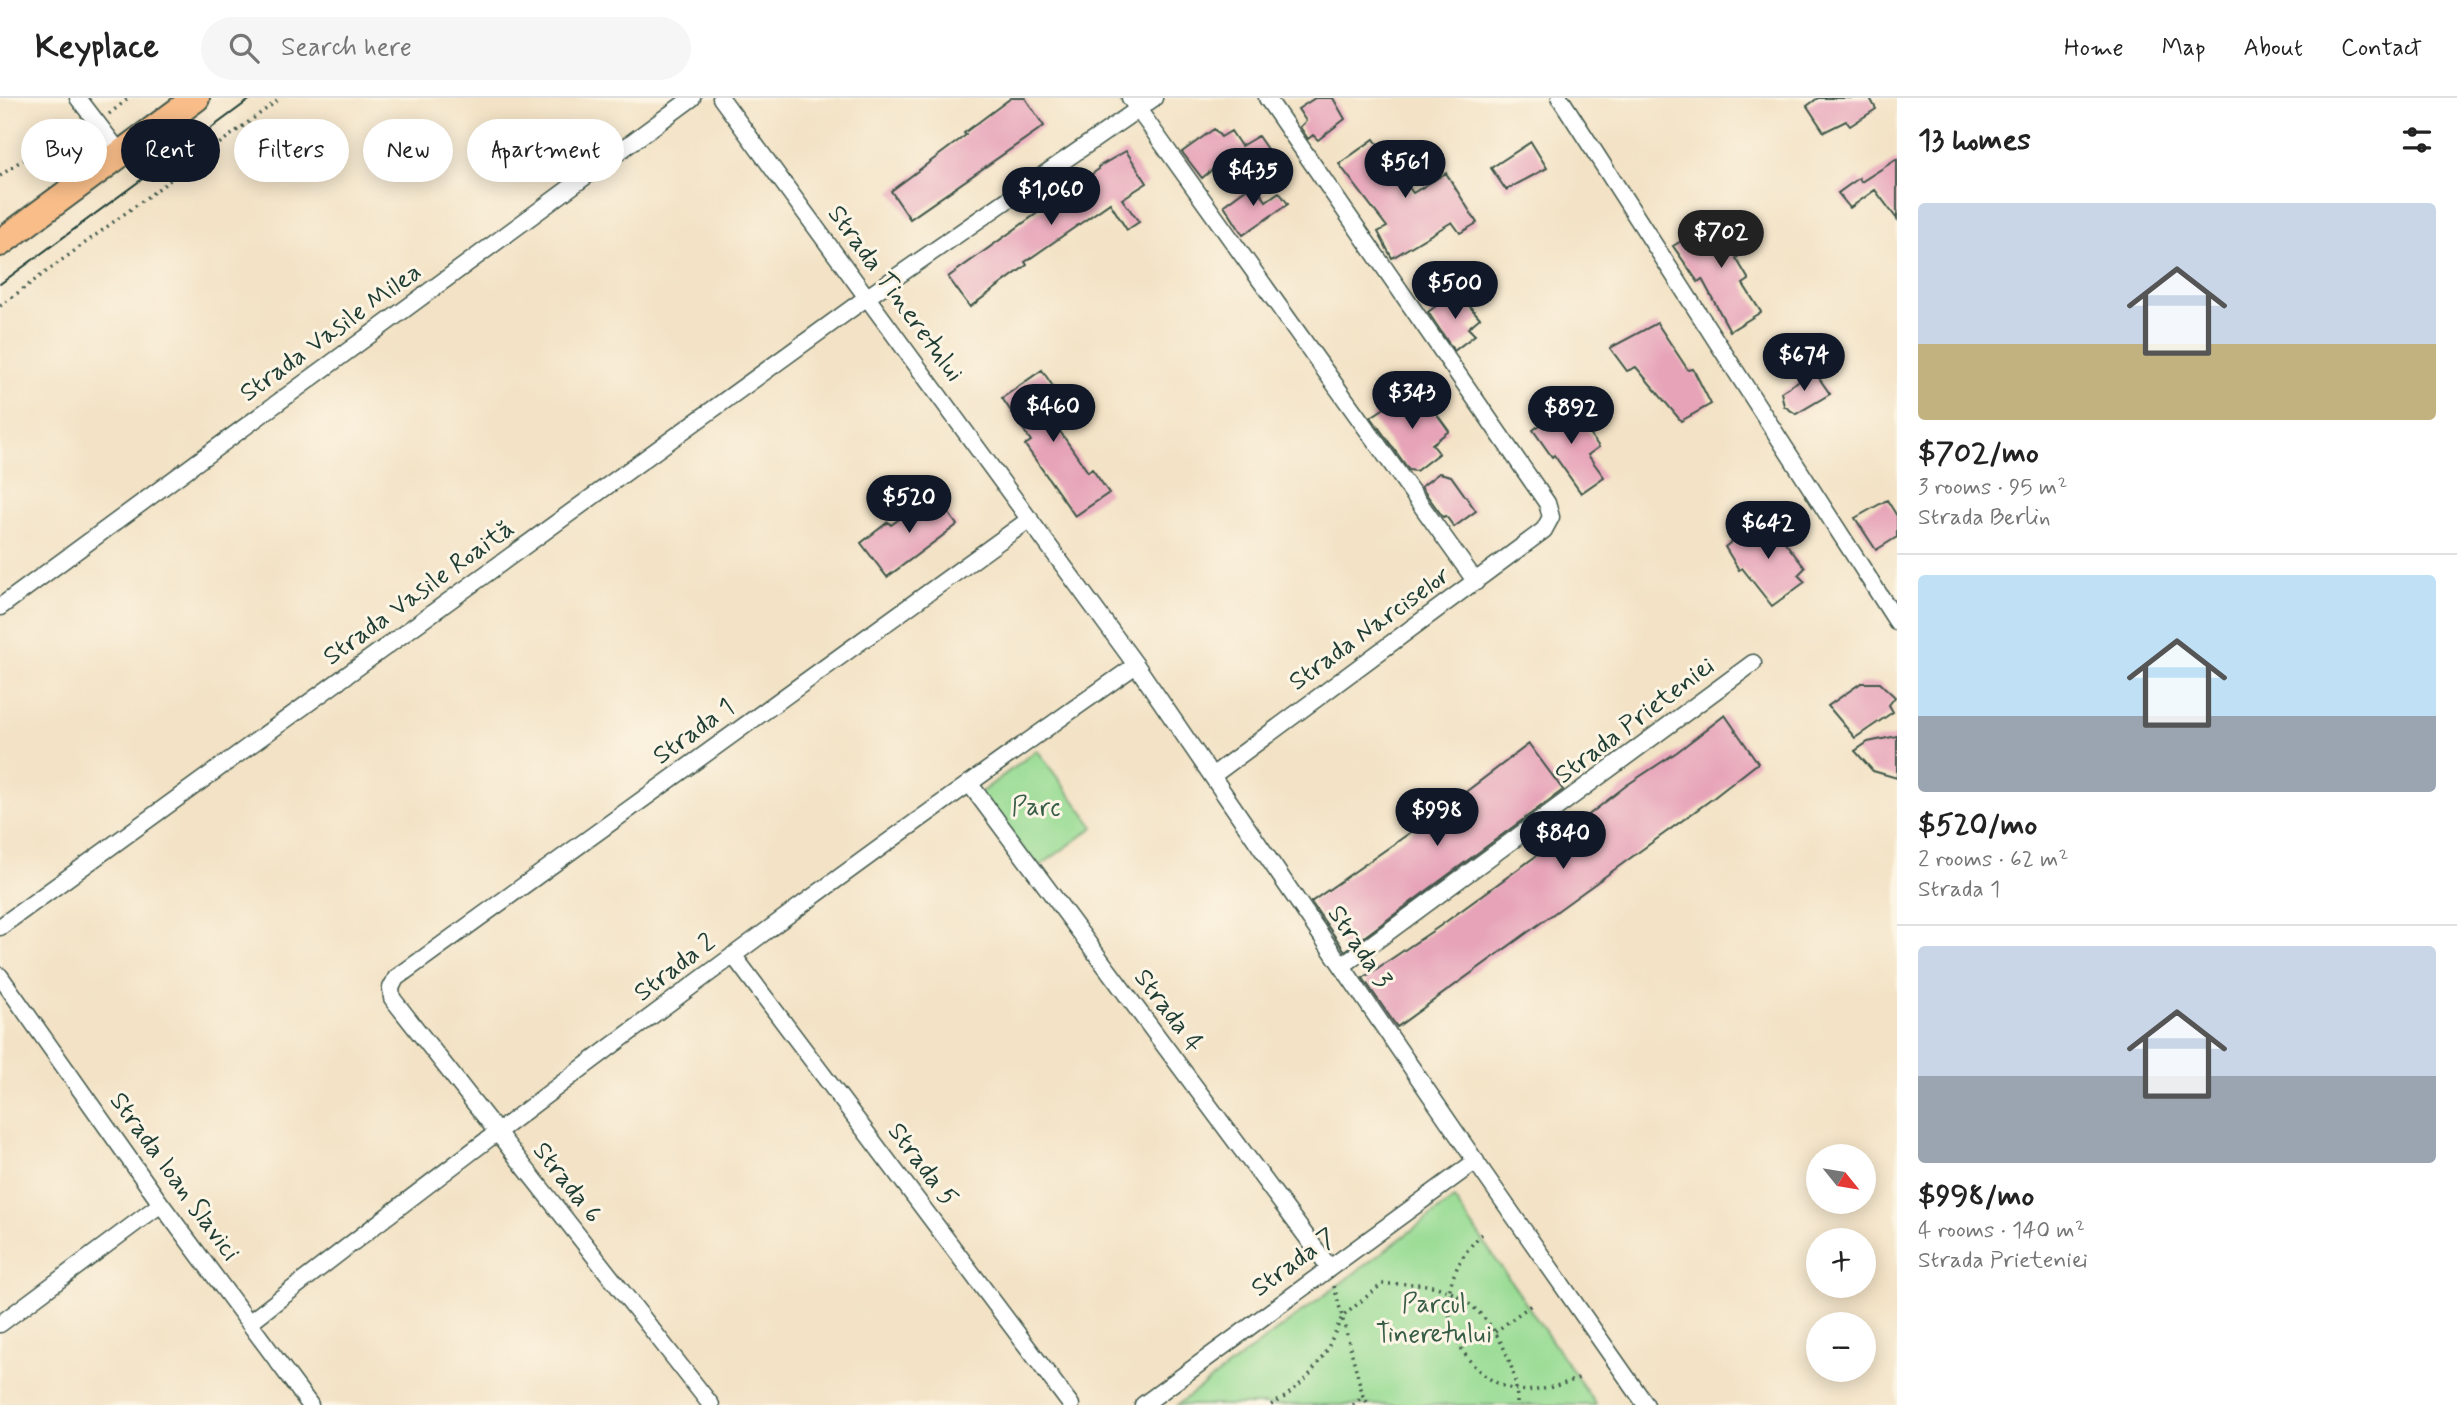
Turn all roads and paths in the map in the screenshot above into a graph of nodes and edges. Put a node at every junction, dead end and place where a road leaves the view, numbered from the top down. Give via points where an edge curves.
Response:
1 (78, 98) edge
2 (129, 98) edge
3 (196, 98) edge
4 (281, 98) edge
5 (692, 98) edge
6 (721, 98) edge
7 (1154, 98) edge
8 (1267, 98) edge
9 (1560, 98) edge
10 (1134, 104) edge
11 (93, 119) edge
12 (103, 119) edge
13 (168, 119) edge
14 (107, 136) edge
15 (121, 154) joint
16 (21, 162) edge
17 (0, 176) edge
18 (0, 243) edge
19 (866, 298) junction
20 (0, 306) edge
21 (1030, 519) junction
22 (1476, 582) junction
23 (0, 607) edge
24 (1897, 622) edge
25 (1753, 663) dead end
26 (1136, 666) junction
27 (1212, 776) junction
28 (969, 783) junction
29 (0, 926) edge
30 (733, 955) junction
31 (1342, 966) junction
32 (0, 976) edge
33 (390, 988) joint
34 (497, 1132) junction
35 (1476, 1161) junction
36 (161, 1204) junction
37 (1482, 1234) dead end
38 (1329, 1267) junction
39 (1449, 1292) junction
40 (1531, 1306) dead end
41 (1342, 1317) junction
42 (250, 1322) junction
43 (0, 1324) edge
44 (1495, 1332) junction
45 (1581, 1377) dead end
46 (1516, 1390) junction
47 (1363, 1396) junction
48 (310, 1405) edge
49 (712, 1405) edge
50 (1072, 1405) edge
51 (1143, 1405) edge
52 (1271, 1405) edge
53 (1353, 1405) edge
54 (1369, 1405) edge
55 (1517, 1405) edge
56 (1645, 1405) edge

1 - 11 street
2 - 12 path
3 - 13 main road
4 - 20 path
5 - 23 street, Strada Vasile Milea
6 - 19 street, Strada Tineretului
7 - 10 street, Strada Vasile Roaită
8 - 22 street, Strada Narciselor via 1547,503 1551,517 1544,530
9 - 24 street
10 - 19 street, Strada Vasile Roaită
10 - 22 street
14 - 15 street
15 - 18 main road
16 - 17 path
19 - 21 street, Strada Tineretului
19 - 29 street, Strada Vasile Roaită
21 - 26 street, Strada 3
21 - 33 street, Strada 1 via 396,978
22 - 27 street, Strada Narciselor
25 - 31 street, Strada Prieteniei
26 - 27 street, Strada 3
26 - 28 street, Strada 2
27 - 31 street, Strada 3
28 - 30 street, Strada 2
28 - 38 street, Strada 4
30 - 34 street, Strada 2
30 - 50 street, Strada 5
31 - 35 street, Strada 3
32 - 36 street, Strada Ioan Slavici
33 - 34 street, Strada 6 via 392,998
34 - 42 street, Strada 2
34 - 49 street, Strada 6
35 - 38 street, Strada 7
35 - 56 street, Strada 3
36 - 42 street, Strada Ioan Slavici
36 - 43 street
37 - 39 path via 1470,1245
38 - 41 path
38 - 51 street, Strada 7
39 - 41 path via 1427,1285 1382,1284
39 - 44 path via 1471,1305
39 - 46 path via 1455,1336 1469,1360 1481,1374
40 - 44 path
41 - 47 path
41 - 52 path via 1325,1354 1307,1378
42 - 48 street, Strada Ioan Slavici
44 - 46 path via 1510,1362
45 - 46 path via 1529,1391
46 - 55 path
47 - 53 path
47 - 54 path

